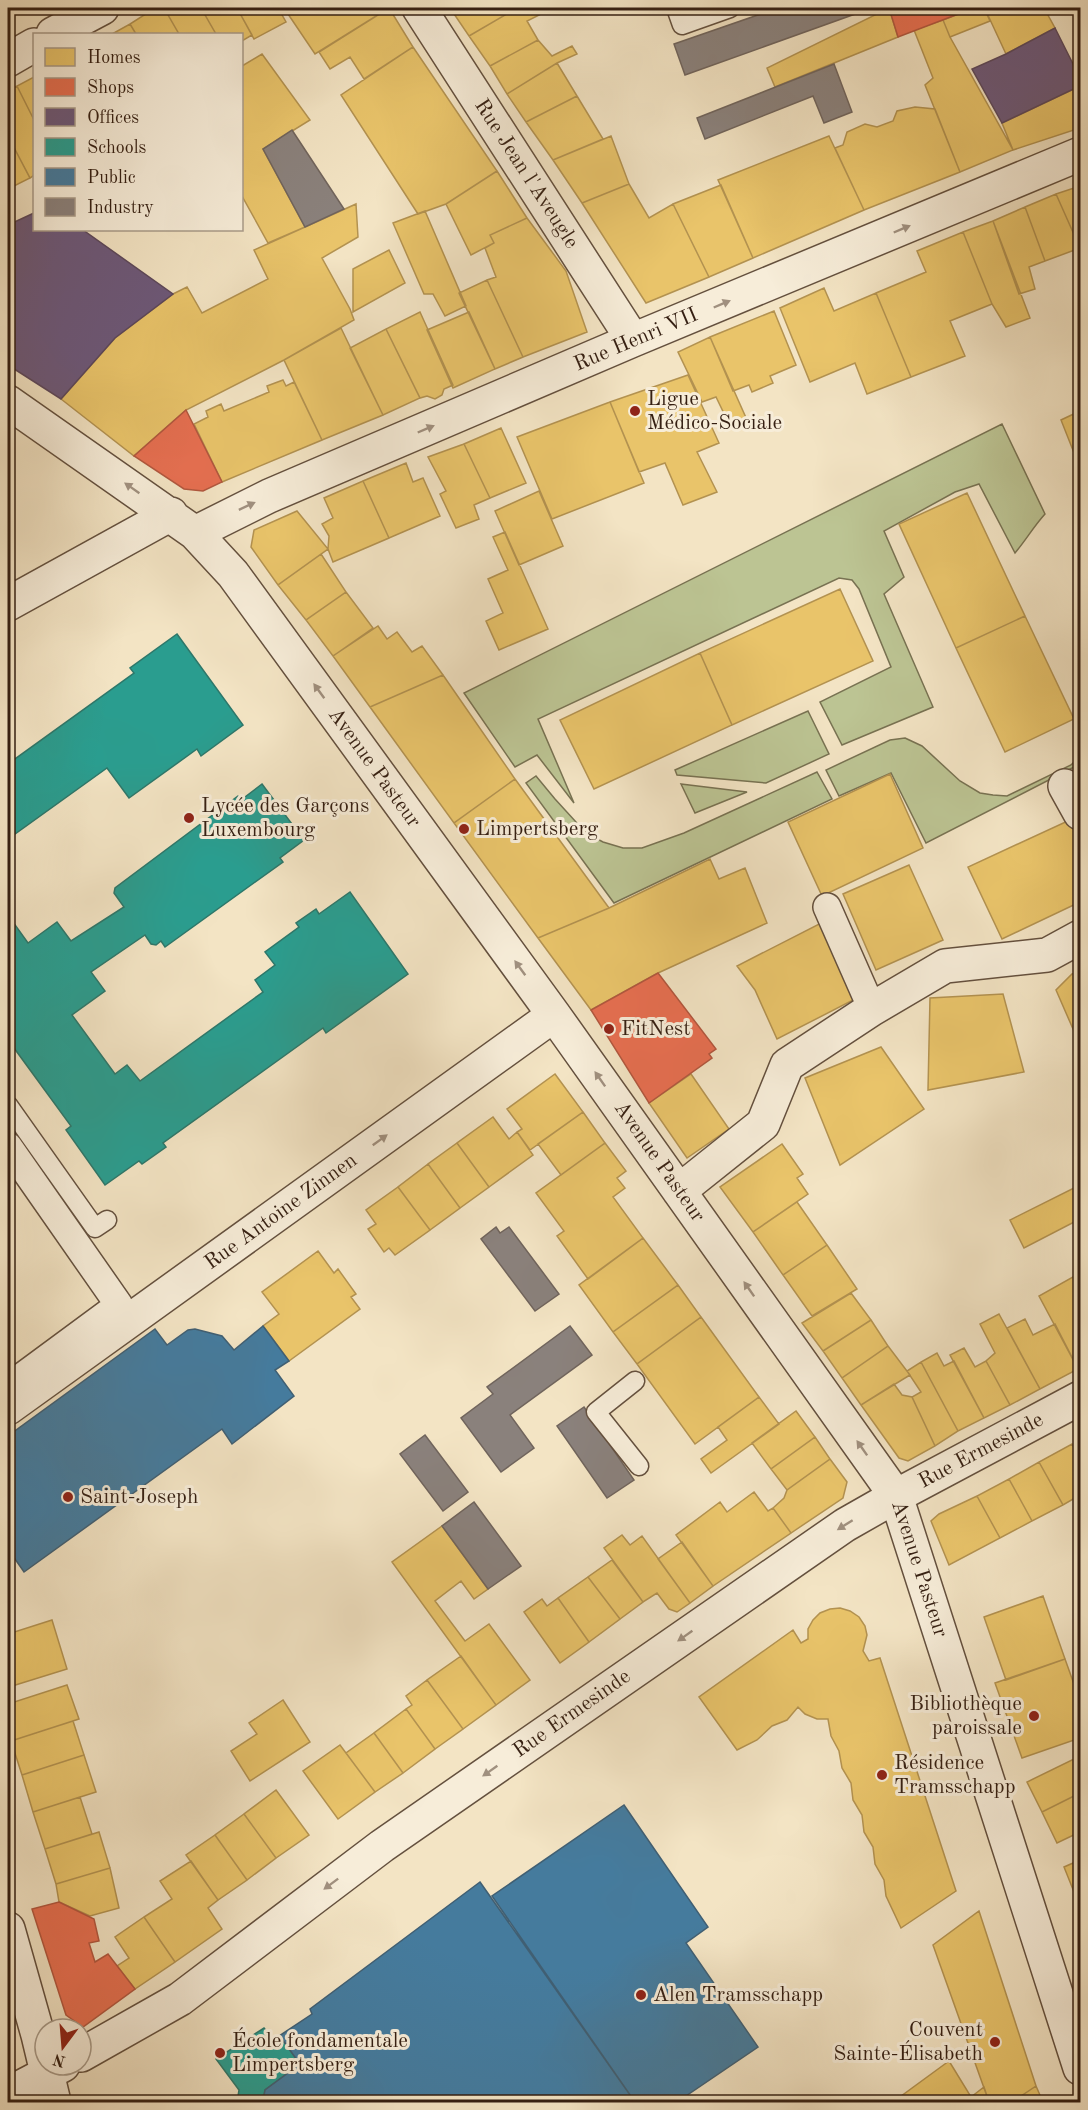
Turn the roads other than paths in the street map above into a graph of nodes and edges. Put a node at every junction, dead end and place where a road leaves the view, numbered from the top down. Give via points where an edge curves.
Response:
1 (102, 8) edge
2 (419, 8) edge
3 (676, 8) edge
4 (730, 8) edge
5 (55, 33) edge
6 (33, 46) edge
7 (8, 60) edge
8 (1080, 154) edge
9 (633, 340) junction
10 (8, 402) edge
11 (183, 524) junction
12 (8, 604) edge
13 (827, 907) dead end
14 (1080, 937) edge
15 (872, 1009) junction
16 (554, 1015) junction
17 (8, 1105) edge
18 (8, 1146) edge
19 (679, 1191) junction
20 (107, 1220) dead end
21 (635, 1381) dead end
22 (8, 1387) edge
23 (1080, 1398) edge
24 (8, 1408) edge
25 (639, 1466) dead end
26 (896, 1496) junction
27 (8, 1929) edge
28 (1068, 1985) edge
29 (93, 2048) edge
30 (1080, 2068) edge
31 (54, 2080) edge
32 (8, 2094) edge

1 - 5 street
2 - 9 street, Rue Jean l'Aveugle
3 - 4 lane via 682,25
6 - 7 street
9 -> 8 street, Rue Henri VII
11 -> 9 street, Rue Henri VII via 269,496
11 -> 10 street, Avenue Pasteur
11 - 12 street, Rue Henri VII
16 -> 11 street, Avenue Pasteur via 240,583
13 - 15 street
14 - 15 street via 1047,955 945,966
15 - 19 street via 787,1065 763,1124
19 -> 16 street, Avenue Pasteur
24 -> 16 street, Rue Antoine Zinnen
17 - 20 lane via 95,1228
18 - 22 street via 119,1305
26 -> 19 street, Avenue Pasteur
21 - 25 lane via 596,1412
23 - 26 street, Rue Ermesinde
26 - 28 street, Avenue Pasteur
26 -> 29 street, Rue Ermesinde via 845,1525 382,1845 180,1999
27 - 31 street
28 - 30 street, Avenue Pasteur
31 - 32 street

